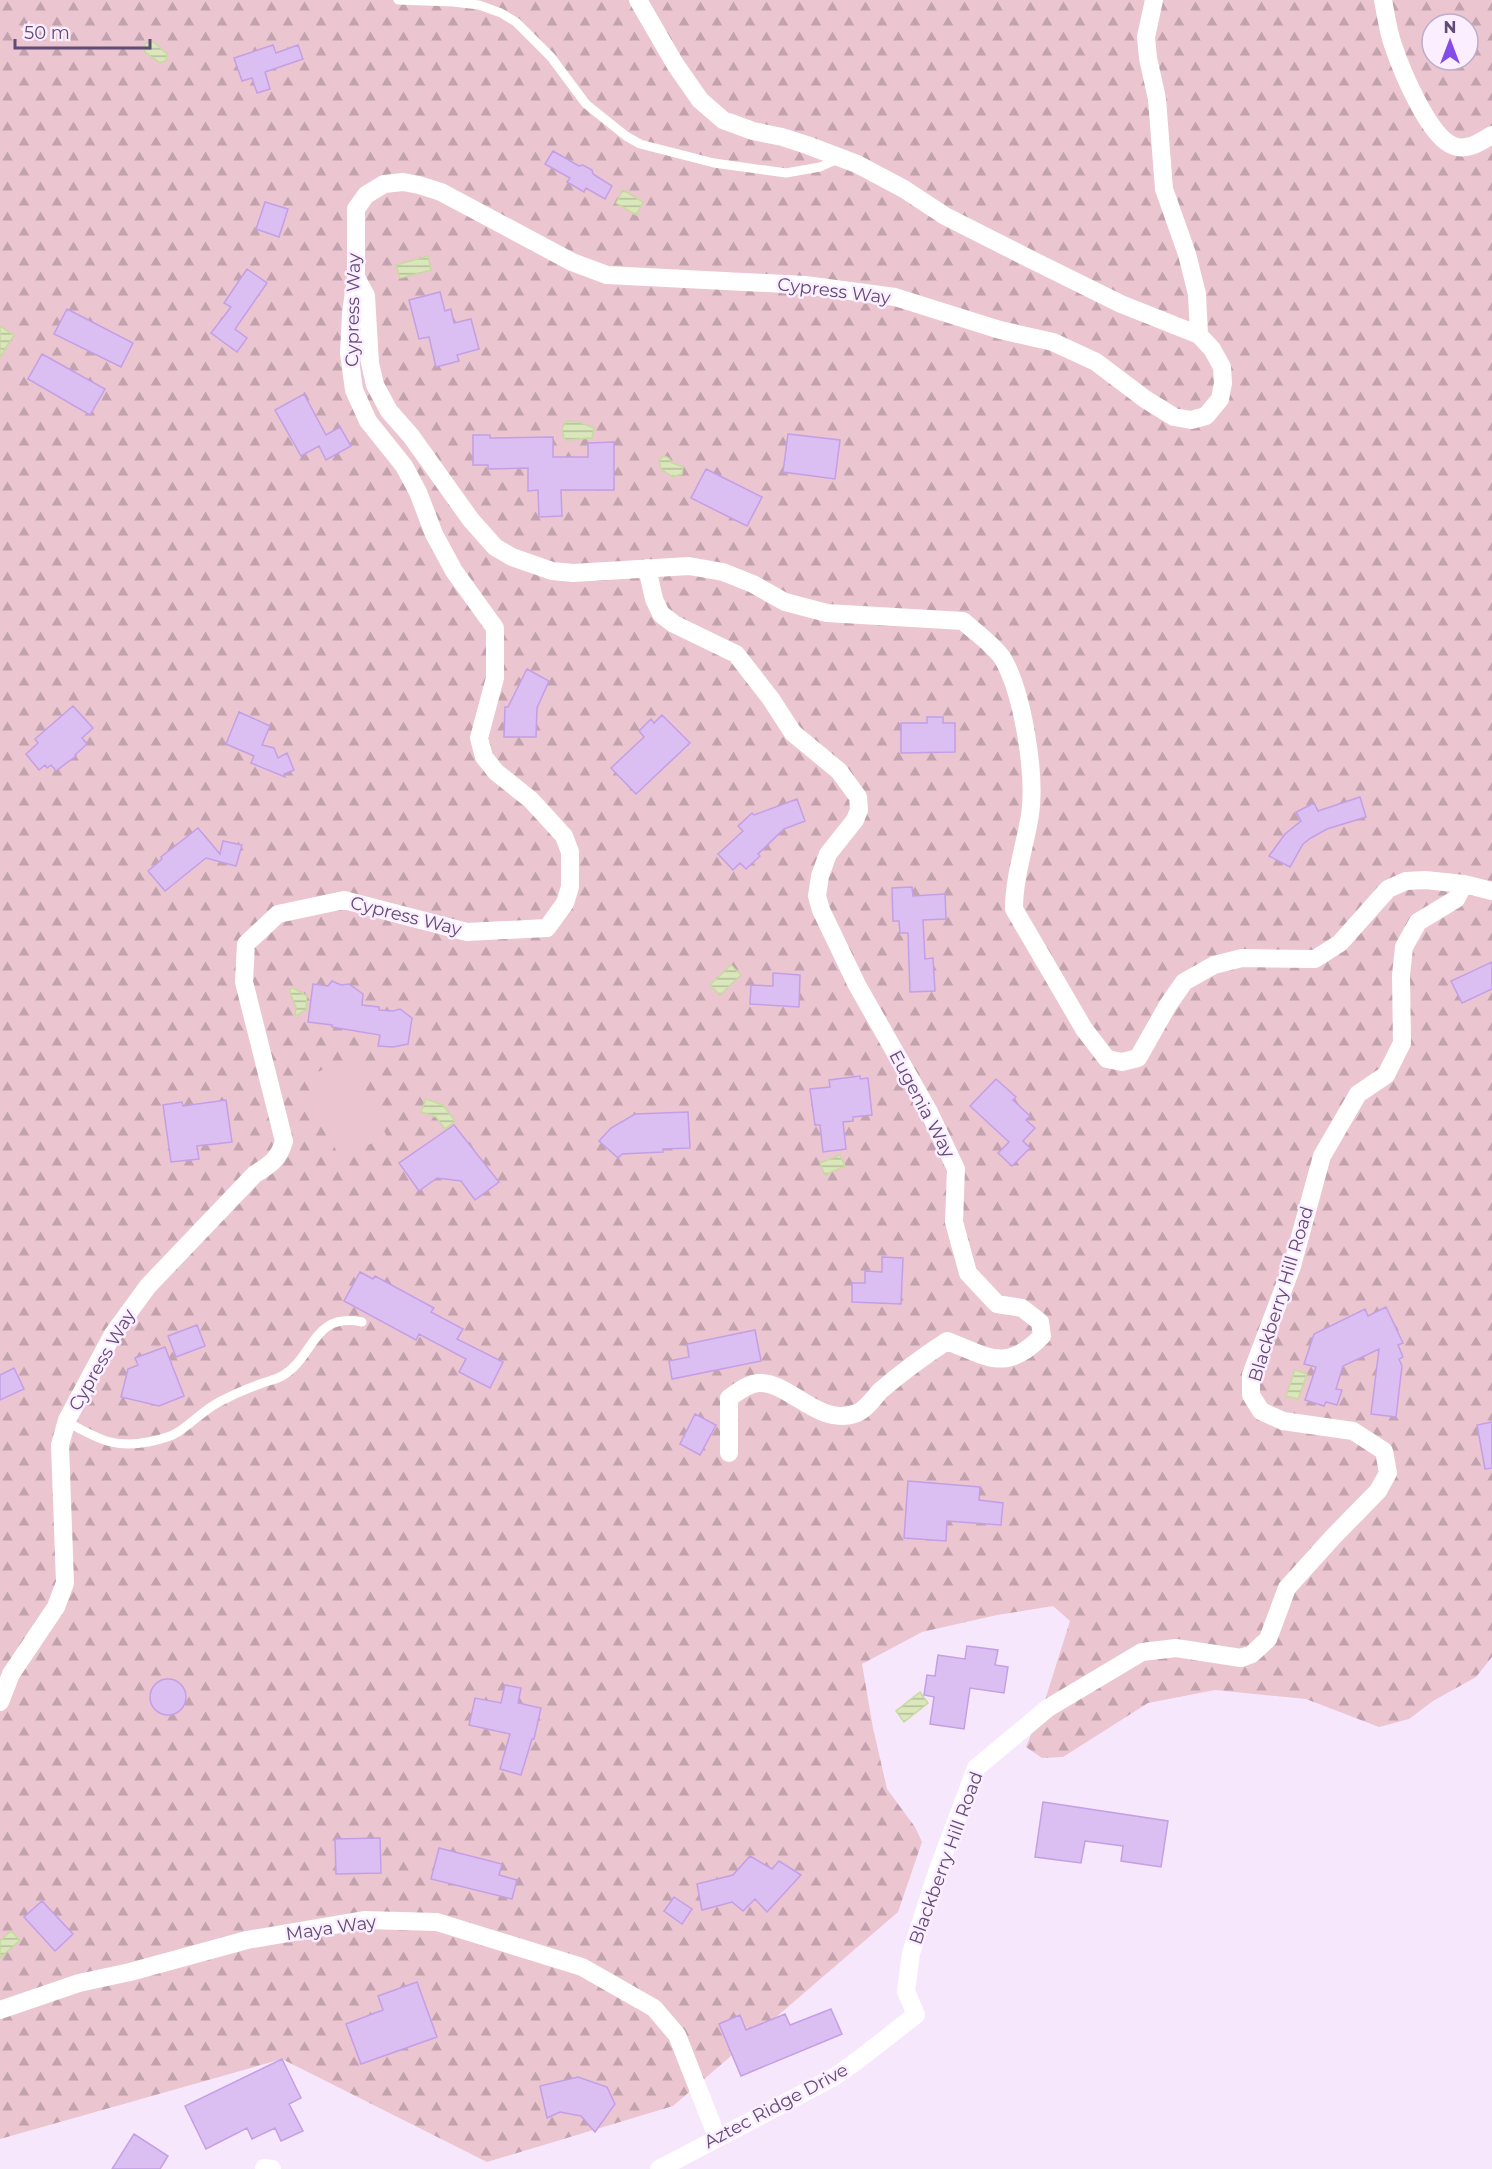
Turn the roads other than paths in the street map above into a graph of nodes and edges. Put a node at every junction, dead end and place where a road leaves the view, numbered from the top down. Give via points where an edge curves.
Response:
1 (398, 0) edge
2 (638, 0) edge
3 (1154, 0) edge
4 (1383, 0) edge
5 (1492, 135) edge
6 (840, 158) junction
7 (356, 276) junction
8 (1199, 335) junction
9 (647, 568) junction
10 (1464, 884) junction
11 (1492, 891) edge
12 (362, 1322) dead end
13 (67, 1422) junction
14 (729, 1453) dead end
15 (0, 1702) edge
16 (0, 2010) edge
17 (916, 2014) joint
18 (717, 2137) junction
19 (659, 2169) edge

1 - 6 lane via 479,5 516,22 551,57 586,104 640,144 714,163 786,173 820,167
2 - 6 street via 675,64 710,110 723,120
3 - 8 street via 1146,37 1157,99 1164,189 1197,294
4 - 5 street via 1392,43 1406,80 1441,138 1454,146 1471,147
6 - 8 street via 904,189 945,216 1121,304
7 - 8 street, Cypress Way via 356,209 366,195 384,184 403,182 441,192 572,262 607,275 805,285 895,297 1053,342 1096,362 1174,417 1191,420 1206,416 1220,399 1223,383 1222,367
7 - 9 street via 366,296 375,385 388,411 495,547 552,571
7 - 13 street, Cypress Way via 350,353 354,390 368,421 404,466 454,571 495,627 495,678 479,738 484,757 564,836 570,852 570,886 565,903 547,928 467,932 344,900 278,914 246,944 244,982 284,1141 281,1152 148,1286 113,1334
9 - 10 street via 689,566 723,572 785,602 827,614 963,621 1002,658 1021,705 1030,762 1030,812 1014,889 1014,909 1084,1029 1107,1059 1122,1062 1138,1058 1184,982 1214,965 1242,958 1315,959 1340,943 1388,889 1406,880
9 - 14 street, Eugenia Way via 661,614 736,654 793,733 839,771 858,798 855,820 828,854 820,876 817,896 821,910 956,1169 954,1222 968,1273 997,1304 1022,1308 1040,1322 1042,1336 1017,1357 994,1359 947,1341 858,1413 834,1416 807,1406 779,1386 754,1383 729,1398
10 - 11 street
10 - 17 street, Blackberry Hill Road via 1456,899 1418,922 1404,947 1402,1043 1386,1075 1358,1094 1322,1156 1292,1266 1251,1374 1251,1395 1261,1411 1283,1421 1353,1431 1384,1451 1388,1473 1378,1491 1287,1588 1268,1639 1252,1654 1241,1658 1176,1648 1142,1652 1048,1708 976,1768 911,1953 906,1991
12 - 13 lane via 346,1318 328,1325 282,1376 235,1393 176,1434 160,1440 117,1445
13 - 15 street, Cypress Way via 60,1445 65,1583 56,1607 11,1674
16 - 18 street, Maya Way via 79,1983 247,1940 364,1920 436,1922 582,1966 654,2008 676,2035
17 - 18 street, Aztec Ridge Drive via 834,2077
18 - 19 street, Aztec Ridge Drive

